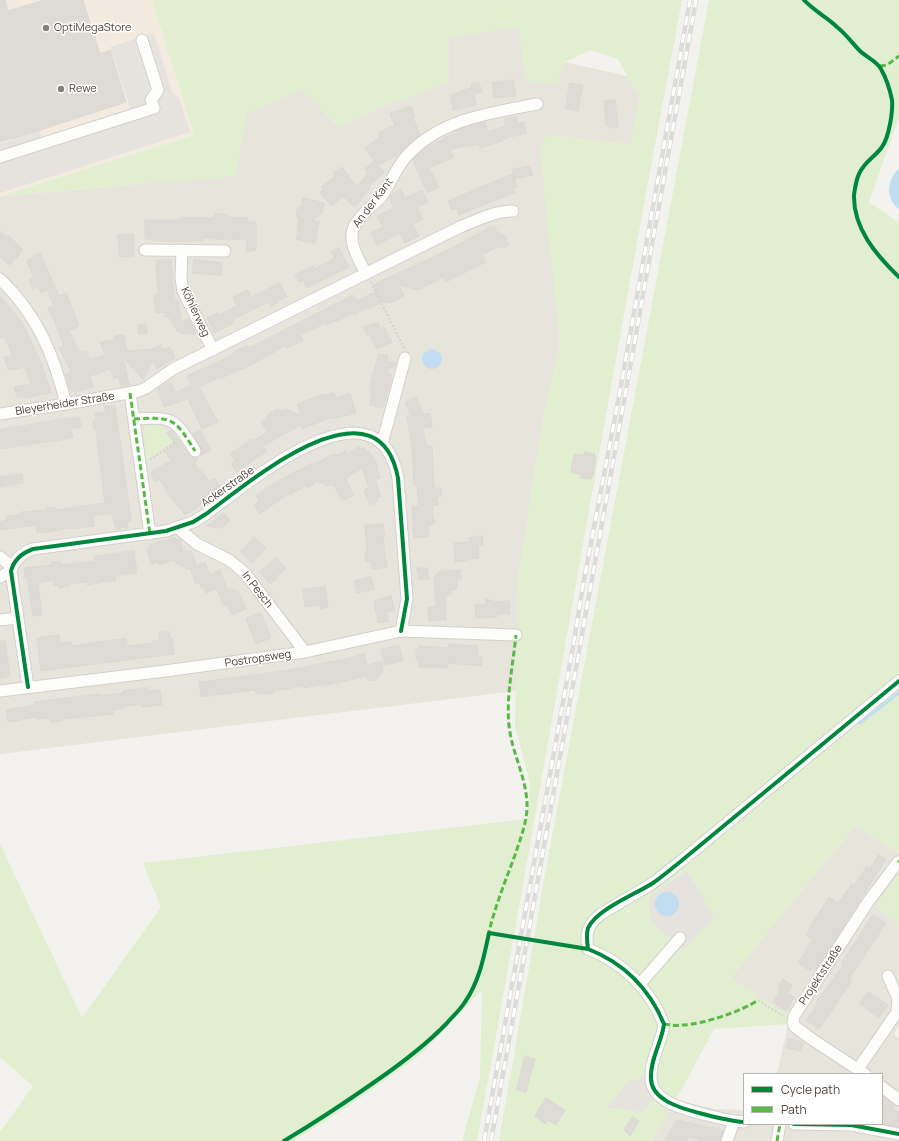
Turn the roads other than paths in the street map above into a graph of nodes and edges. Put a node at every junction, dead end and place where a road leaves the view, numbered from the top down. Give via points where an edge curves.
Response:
1 (142, 40) dead end
2 (537, 104) dead end
3 (0, 157) edge
4 (513, 211) dead end
5 (145, 250) dead end
6 (182, 250) junction
7 (225, 251) dead end
8 (366, 274) junction
9 (0, 279) edge
10 (213, 350) junction
11 (405, 358) road end
12 (130, 393) junction
13 (66, 404) junction
14 (0, 414) edge
15 (134, 419) junction
16 (382, 444) junction
17 (195, 451) dead end
18 (178, 528) junction
19 (150, 534) junction
20 (0, 557) edge
21 (12, 569) junction
22 (0, 577) edge
23 (18, 618) junction
24 (0, 620) edge
25 (401, 631) junction
26 (516, 635) dead end
27 (305, 652) junction
28 (899, 681) edge
29 (28, 687) junction
30 (0, 691) edge
31 (898, 862) edge
32 (680, 938) dead end
33 (888, 976) dead end
34 (640, 984) junction
35 (862, 1072) edge
36 (883, 1088) edge
37 (899, 1100) edge
38 (739, 1122) edge
39 (780, 1125) edge
40 (851, 1125) edge
41 (899, 1134) edge
42 (727, 1141) edge
43 (777, 1141) edge

1 - 3 street via 158,90 151,100 154,108
2 - 8 street, An der Kant via 484,114 451,125 408,155 380,197 355,224 352,242
4 - 8 street via 491,214 466,224
5 - 6 street
6 - 7 street
6 - 10 street, Köhlerweg via 183,291
8 - 10 street
9 - 13 street via 36,323 55,365
10 - 12 street via 173,369 146,388
11 - 16 street
12 - 13 street, Bleyerheider Straße
12 - 15 street
13 - 14 street, Bleyerheider Straße
15 - 17 street via 170,420 186,436
15 - 19 street
16 - 18 street, Ackerstraße via 369,435 358,432 344,433 304,447 284,458 206,514
16 - 25 street, Ackerstraße via 395,464 398,478 407,599
18 - 19 street, Ackerstraße
18 - 27 street, In Pesch via 197,544 229,560 245,572
19 - 21 street, Ackerstraße via 33,549 19,556
20 - 21 street
21 - 22 street
21 - 23 street
23 - 24 street
23 - 29 street
25 - 26 street, Postropsweg
25 - 27 street, Postropsweg
27 - 29 street, Postropsweg
28 - 34 street via 675,866 653,883 595,919 588,928 588,949 618,964
29 - 30 street, Postropsweg
31 - 35 street, Projektstraße via 868,902 792,1022 813,1040
32 - 34 street
33 - 35 street via 898,999 897,1012
34 - 38 street via 664,1024 651,1069 655,1090 676,1106
36 - 37 street
38 - 42 street
39 - 43 street
40 - 41 street

